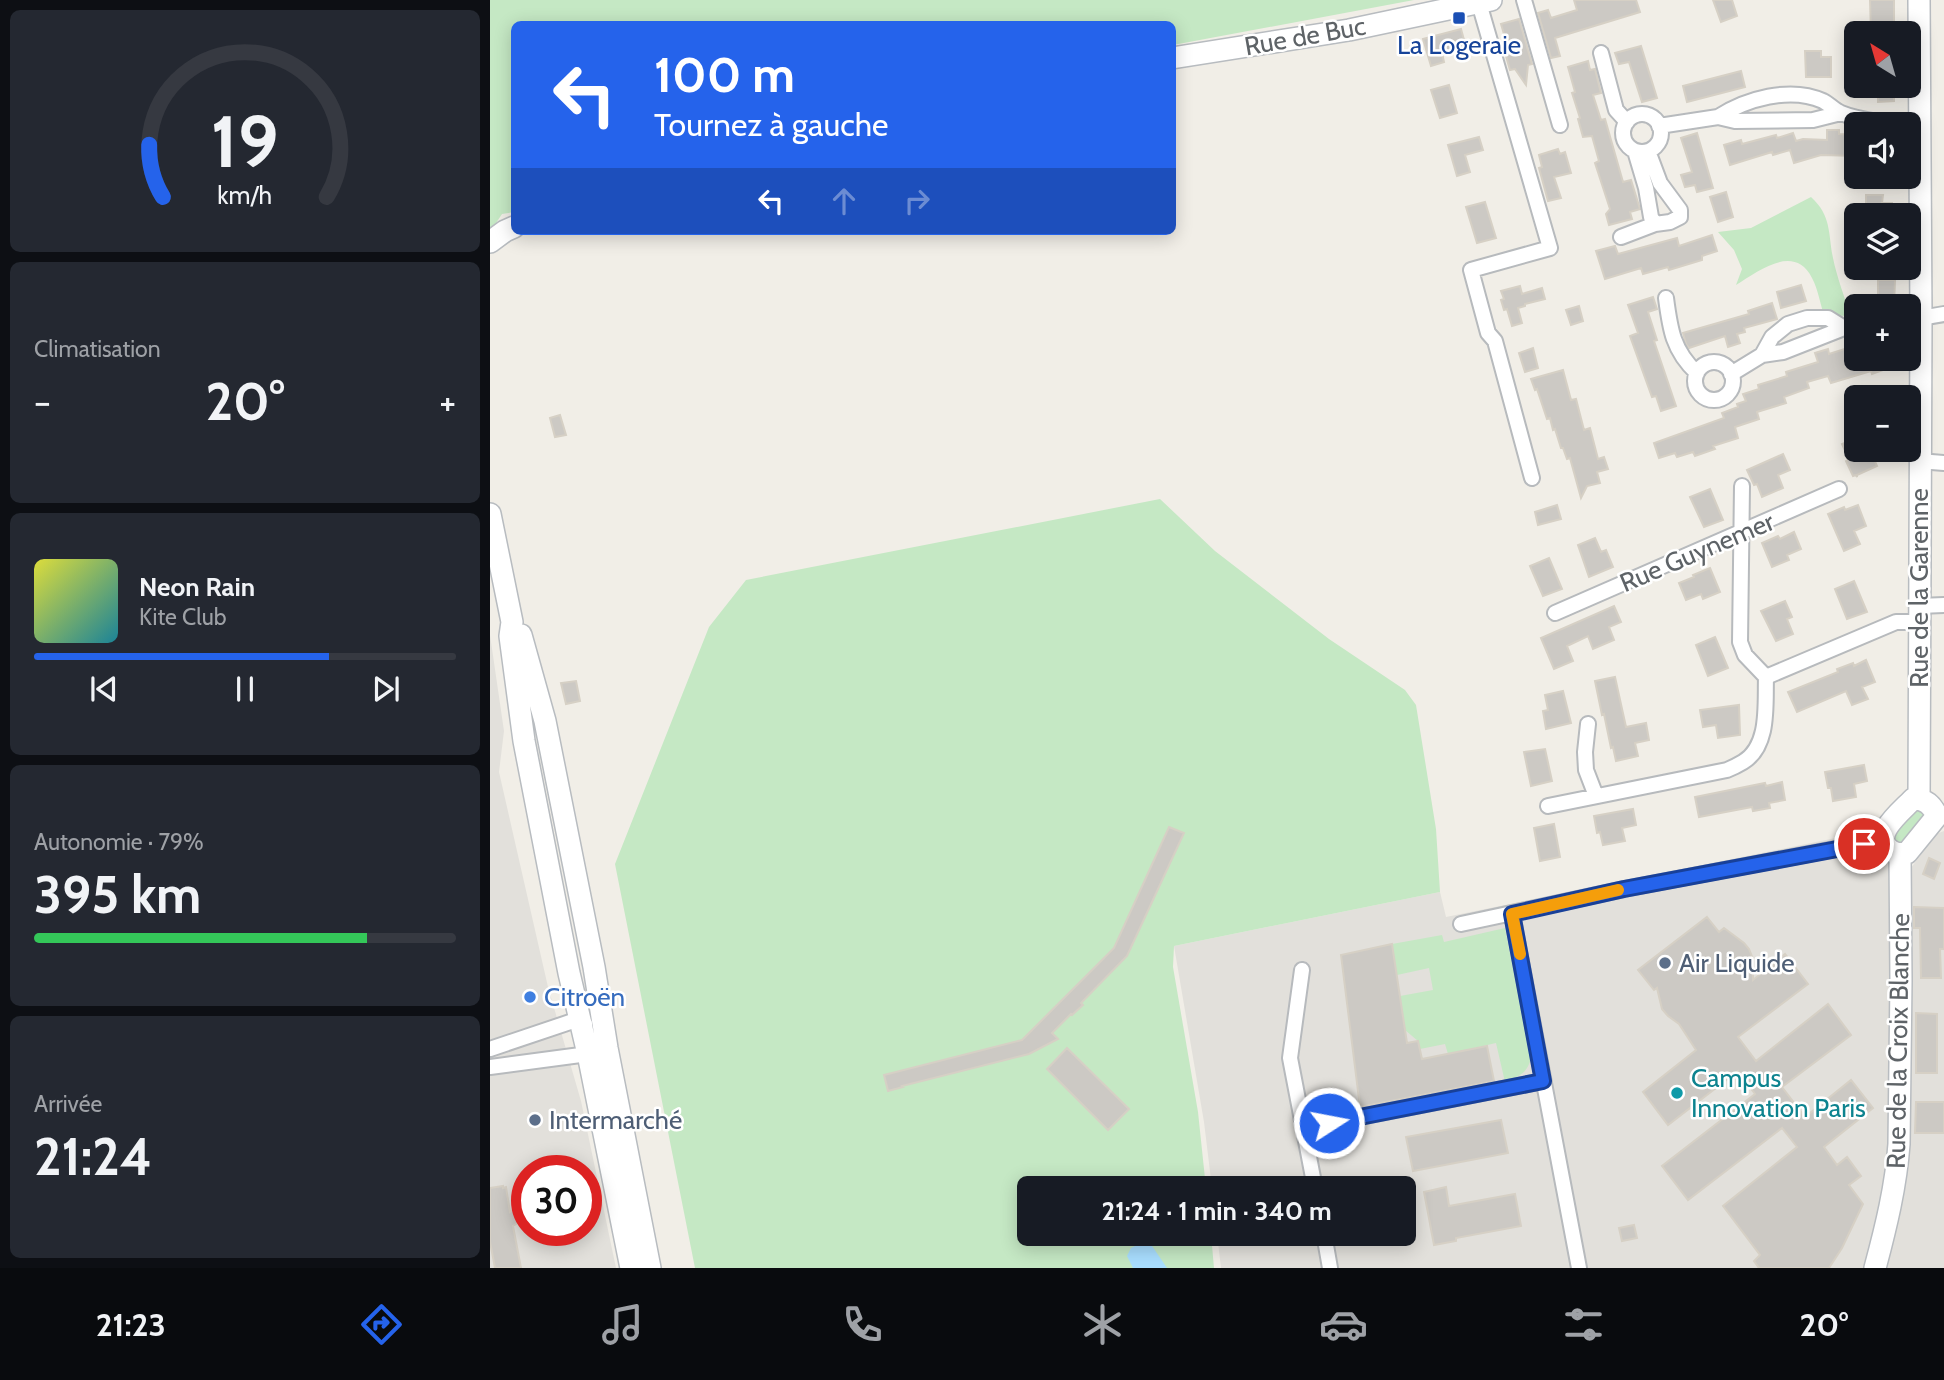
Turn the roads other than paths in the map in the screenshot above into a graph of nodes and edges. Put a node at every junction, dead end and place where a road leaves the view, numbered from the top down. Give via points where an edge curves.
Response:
1 (1524, 0) edge
2 (1919, 0) edge
3 (1485, 2) edge
4 (1601, 53) dead end
5 (1176, 57) edge
6 (1915, 112) edge
7 (1841, 113) junction
8 (1844, 114) edge
9 (1718, 117) junction
10 (1627, 121) junction
11 (1560, 125) dead end
12 (1659, 126) junction
13 (1641, 151) junction
14 (1915, 189) edge
15 (1655, 223) junction
16 (511, 228) edge
17 (1621, 237) dead end
18 (490, 242) edge
19 (1915, 294) edge
20 (1666, 298) dead end
21 (1944, 314) edge
22 (1921, 318) edge
23 (1844, 325) edge
24 (1844, 329) edge
25 (1762, 355) junction
26 (1697, 373) junction
27 (1731, 374) junction
28 (1921, 461) edge
29 (1919, 462) edge
30 (1944, 463) edge
31 (1532, 478) dead end
32 (1741, 486) dead end
33 (1839, 489) dead end
34 (490, 514) edge
35 (1741, 533) junction
36 (1944, 605) edge
37 (1555, 613) dead end
38 (1919, 614) junction
39 (512, 622) junction
40 (1766, 677) junction
41 (1588, 724) dead end
42 (1596, 796) junction
43 (1919, 799) junction
44 (1548, 806) dead end
45 (1941, 816) edge
46 (1882, 840) junction
47 (1900, 854) junction
48 (1512, 914) junction
49 (1461, 924) dead end
50 (1302, 970) dead end
51 (579, 1019) junction
52 (597, 1040) junction
53 (490, 1049) edge
54 (490, 1067) edge
55 (1543, 1081) junction
56 (1304, 1128) junction
57 (1313, 1176) edge
58 (1326, 1246) edge
59 (631, 1268) edge
60 (650, 1268) edge
61 (1330, 1268) edge
62 (1579, 1268) edge
63 (1875, 1268) edge

1 - 11 street
2 - 6 street, Rue de la Garenne
3 - 5 street, Rue de Buc via 1349,30
3 - 31 street via 1550,248 1471,270
4 - 10 street via 1615,110
7 - 8 street
7 - 9 street via 1813,120
7 - 9 street via 1821,100 1795,95 1761,97
9 - 12 street
10 - 12 street via 1642,114 1653,117
10 - 13 street via 1624,138 1630,148
12 - 13 street via 1660,138 1653,148
13 - 15 street
13 - 15 street via 1680,210 1680,216 1670,222
14 - 19 street, Rue de la Garenne
15 - 17 street
16 - 18 street
20 - 26 street via 1672,337
21 - 22 street
23 - 25 street via 1828,318 1788,324 1772,337
24 - 25 street
25 - 27 street
26 - 27 street via 1705,365 1717,363
26 - 27 street via 1698,392 1714,400 1729,392
28 - 30 street
29 - 38 street, Rue de la Garenne
32 - 35 street
33 - 35 street, Rue Guynemer
34 - 39 street
35 - 37 street, Rue Guynemer
35 - 40 street via 1740,642 1745,655
36 - 38 street
38 - 40 street
38 - 43 street, Rue de la Garenne
39 - 51 street via 524,741
39 - 52 street via 521,634 545,722 594,967
40 - 42 street via 1764,727 1756,749 1745,761 1727,770
41 - 42 street via 1586,769
42 - 44 street
43 - 45 street
43 - 46 street via 1913,799 1884,831
45 - 47 street via 1907,853
46 - 47 street via 1884,846
46 - 48 street
47 - 63 street, Rue de la Croix Blanche via 1899,1144
48 - 49 street
48 - 55 street
50 - 56 street via 1290,1058
51 - 52 street
51 - 53 street
52 - 54 street
52 - 59 street
52 - 60 street
55 - 56 street
55 - 62 street
56 - 57 street
58 - 61 street

